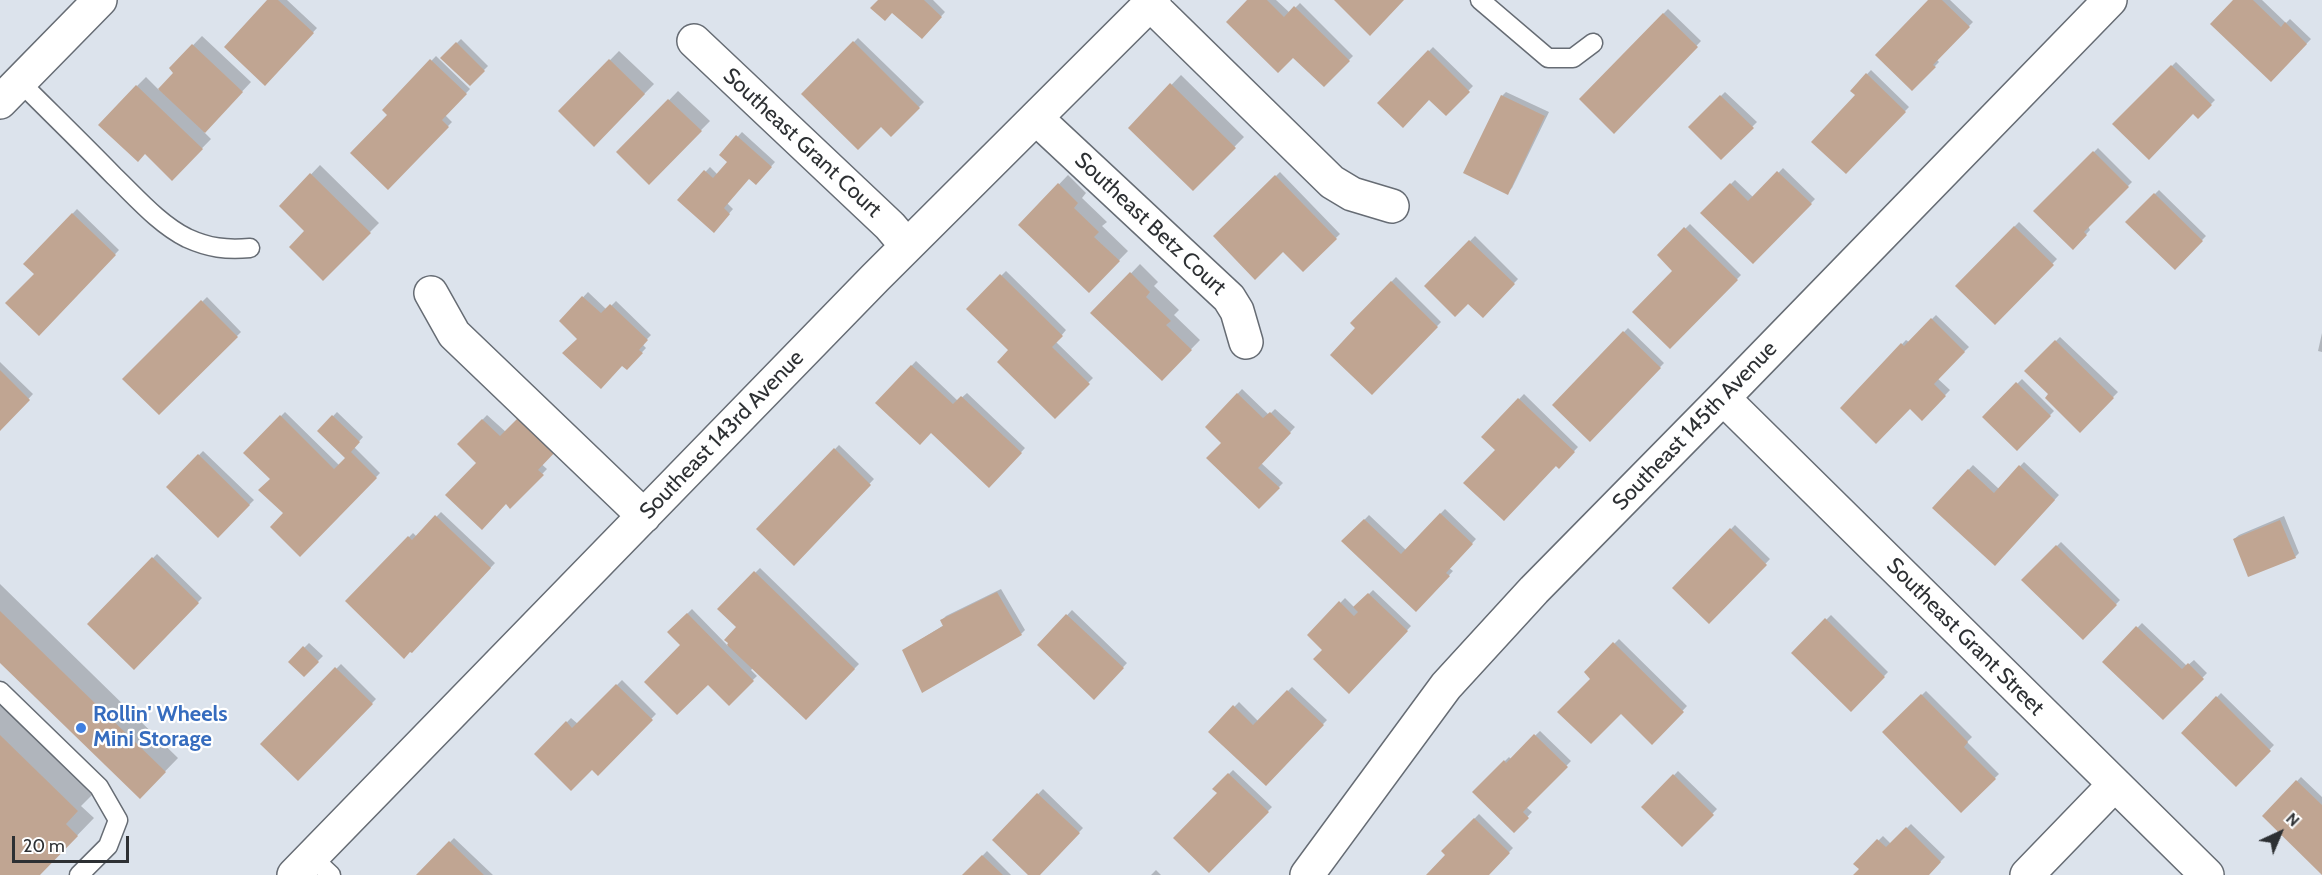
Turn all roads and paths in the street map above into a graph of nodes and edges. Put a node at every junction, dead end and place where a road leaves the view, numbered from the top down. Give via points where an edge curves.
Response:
1 (100, 0) edge
2 (1480, 0) edge
3 (2110, 0) edge
4 (1152, 2) edge
5 (694, 41) dead end
6 (1593, 43) dead end
7 (10, 92) edge
8 (1036, 118) junction
9 (1392, 206) dead end
10 (907, 246) junction
11 (250, 248) dead end
12 (431, 292) dead end
13 (1246, 342) dead end
14 (1723, 398) junction
15 (644, 516) junction
16 (0, 692) edge
17 (2114, 785) junction
18 (313, 869) edge
19 (79, 875) edge
20 (1307, 875) edge
21 (2027, 875) edge
22 (2207, 875) edge

1 - 7 street
2 - 6 lane via 1548,58 1573,58
3 - 14 street, Southeast 145th Avenue
4 - 8 street, Southeast 143rd Avenue
4 - 9 street via 1332,182 1352,194
5 - 10 street, Southeast Grant Court
7 - 11 lane via 166,224 203,244 226,250
8 - 10 street, Southeast 143rd Avenue
8 - 13 street, Southeast Betz Court via 1229,298
10 - 15 street, Southeast 143rd Avenue
12 - 15 street via 454,333
14 - 17 street, Southeast Grant Street
14 - 20 street, Southeast 145th Avenue via 1533,590 1446,686
15 - 18 street, Southeast 143rd Avenue
16 - 19 lane via 99,787 118,820 108,846
17 - 21 street
17 - 22 street, Southeast Grant Street

